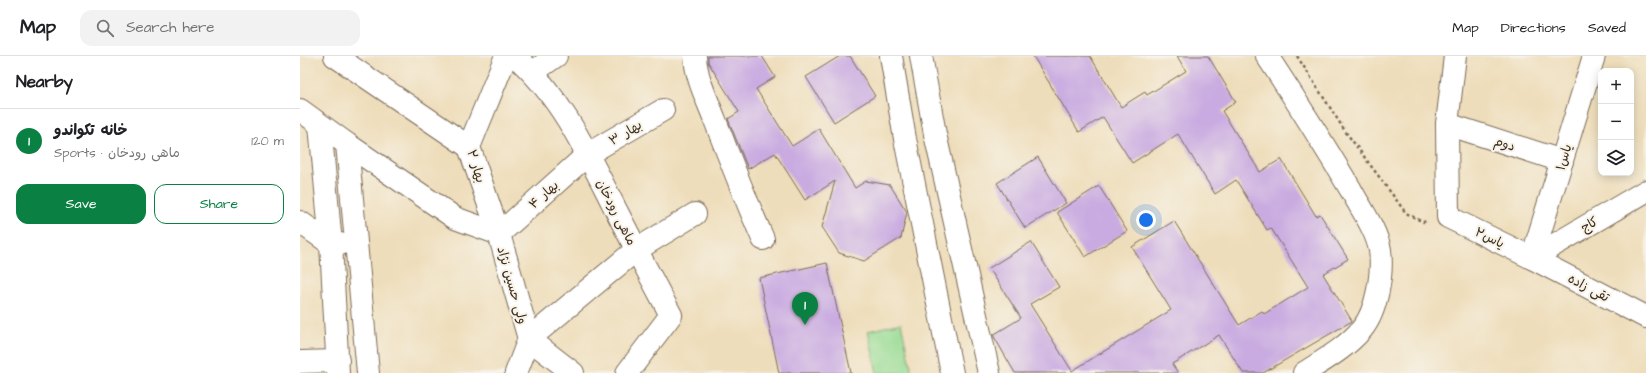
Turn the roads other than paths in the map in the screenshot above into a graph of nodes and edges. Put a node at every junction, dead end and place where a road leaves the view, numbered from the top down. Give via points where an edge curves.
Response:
1 (335, 56) edge
2 (506, 56) edge
3 (515, 56) edge
4 (556, 56) edge
5 (695, 56) edge
6 (891, 56) edge
7 (921, 56) edge
8 (1267, 56) edge
9 (1455, 56) edge
10 (1594, 56) edge
11 (533, 72) junction
12 (300, 110) edge
13 (663, 110) dead end
14 (1447, 124) junction
15 (320, 125) junction
16 (935, 134) junction
17 (905, 139) junction
18 (347, 144) junction
19 (469, 147) junction
20 (588, 154) junction
21 (1562, 161) junction
22 (1646, 191) edge
23 (695, 214) dead end
24 (300, 222) edge
25 (499, 234) junction
26 (763, 239) dead end
27 (356, 243) junction
28 (331, 244) junction
29 (636, 250) junction
30 (1532, 258) junction
31 (1646, 317) edge
32 (528, 339) junction
33 (300, 362) edge
34 (338, 367) edge
35 (368, 373) edge
36 (516, 373) edge
37 (572, 373) edge
38 (627, 373) edge
39 (952, 373) edge
40 (989, 373) edge
41 (1304, 373) edge

1 - 19 street
2 - 19 street, بهار ۲
3 - 11 street, ماهی رودخان
4 - 11 street
5 - 26 street via 696,68 710,108
6 - 17 street
7 - 16 street
8 - 41 street via 1316,131 1367,218 1380,250 1378,290 1363,328 1347,344
9 - 14 street
10 - 21 street, یاس۱
11 - 20 street, ماهی رودخان via 556,100
12 - 15 street, ولی حسین نژاد
13 - 20 street, بهار ۳
14 - 21 street, دوم
14 - 30 street, یاس۲ via 1448,217
15 - 18 street, ولی حسین نژاد
15 - 28 street
16 - 17 street
16 - 40 street
17 - 39 street
18 - 25 street, ولی حسین نژاد via 455,218
18 - 27 street
19 - 25 street, بهار ۲
20 - 25 street, بهار ۴
20 - 29 street, ماهی رودخان
21 - 30 street, یاس۱
22 - 30 street, کاج
23 - 29 street
24 - 28 street
25 - 32 street, ولی حسین نژاد
27 - 28 street
27 - 35 street
28 - 34 street
29 - 32 street
29 - 38 street, ماهی رودخان via 671,315
30 - 31 street, تقی زاده
32 - 36 street
32 - 37 street, ولی حسین نژاد
33 - 34 street

